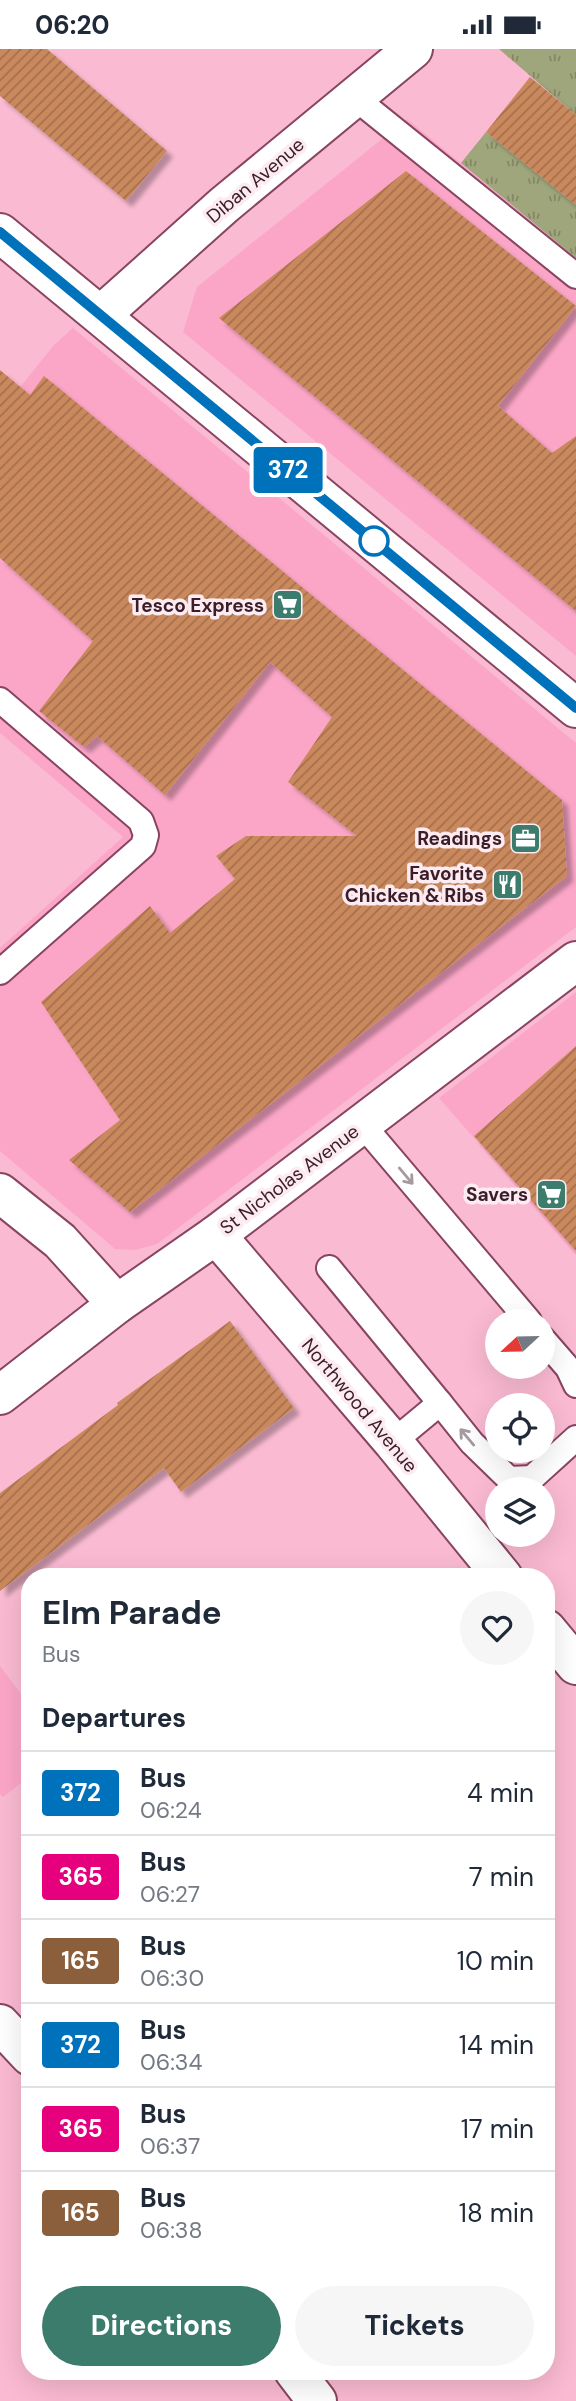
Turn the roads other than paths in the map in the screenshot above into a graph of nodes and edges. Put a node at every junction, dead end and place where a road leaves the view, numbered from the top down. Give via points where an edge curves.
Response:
1 (413, 49) edge
2 (354, 97) junction
3 (0, 233) edge
4 (576, 277) edge
5 (101, 314) junction
6 (0, 700) edge
7 (576, 708) edge
8 (576, 961) edge
9 (0, 972) edge
10 (362, 1124) junction
11 (0, 1193) edge
12 (216, 1235) junction
13 (329, 1268) dead end
14 (117, 1304) junction
15 (519, 1309) edge
16 (555, 1353) edge
17 (576, 1385) edge
18 (0, 1395) edge
19 (440, 1403) junction
20 (576, 1438) edge
21 (393, 1442) junction
22 (496, 1568) edge
23 (555, 1640) edge
24 (576, 1665) edge
25 (0, 2024) edge
26 (21, 2046) edge
27 (301, 2380) edge
28 (317, 2401) edge

1 - 2 street, Diban Avenue
2 - 4 lane
2 - 5 street, Diban Avenue
3 - 5 street
5 - 7 street
6 - 9 lane via 141,821 146,835 143,846
8 - 10 street, St Nicholas Avenue
10 - 12 street, St Nicholas Avenue
10 -> 15 lane
11 - 14 street via 60,1241
12 - 14 street, St Nicholas Avenue
12 - 21 street, Northwood Avenue
13 - 19 lane
14 - 18 street, St Nicholas Avenue
16 - 17 lane
20 -> 19 lane via 532,1478 509,1479
19 - 21 lane
21 - 22 street, Northwood Avenue
23 - 24 street
25 - 26 street
27 - 28 street

